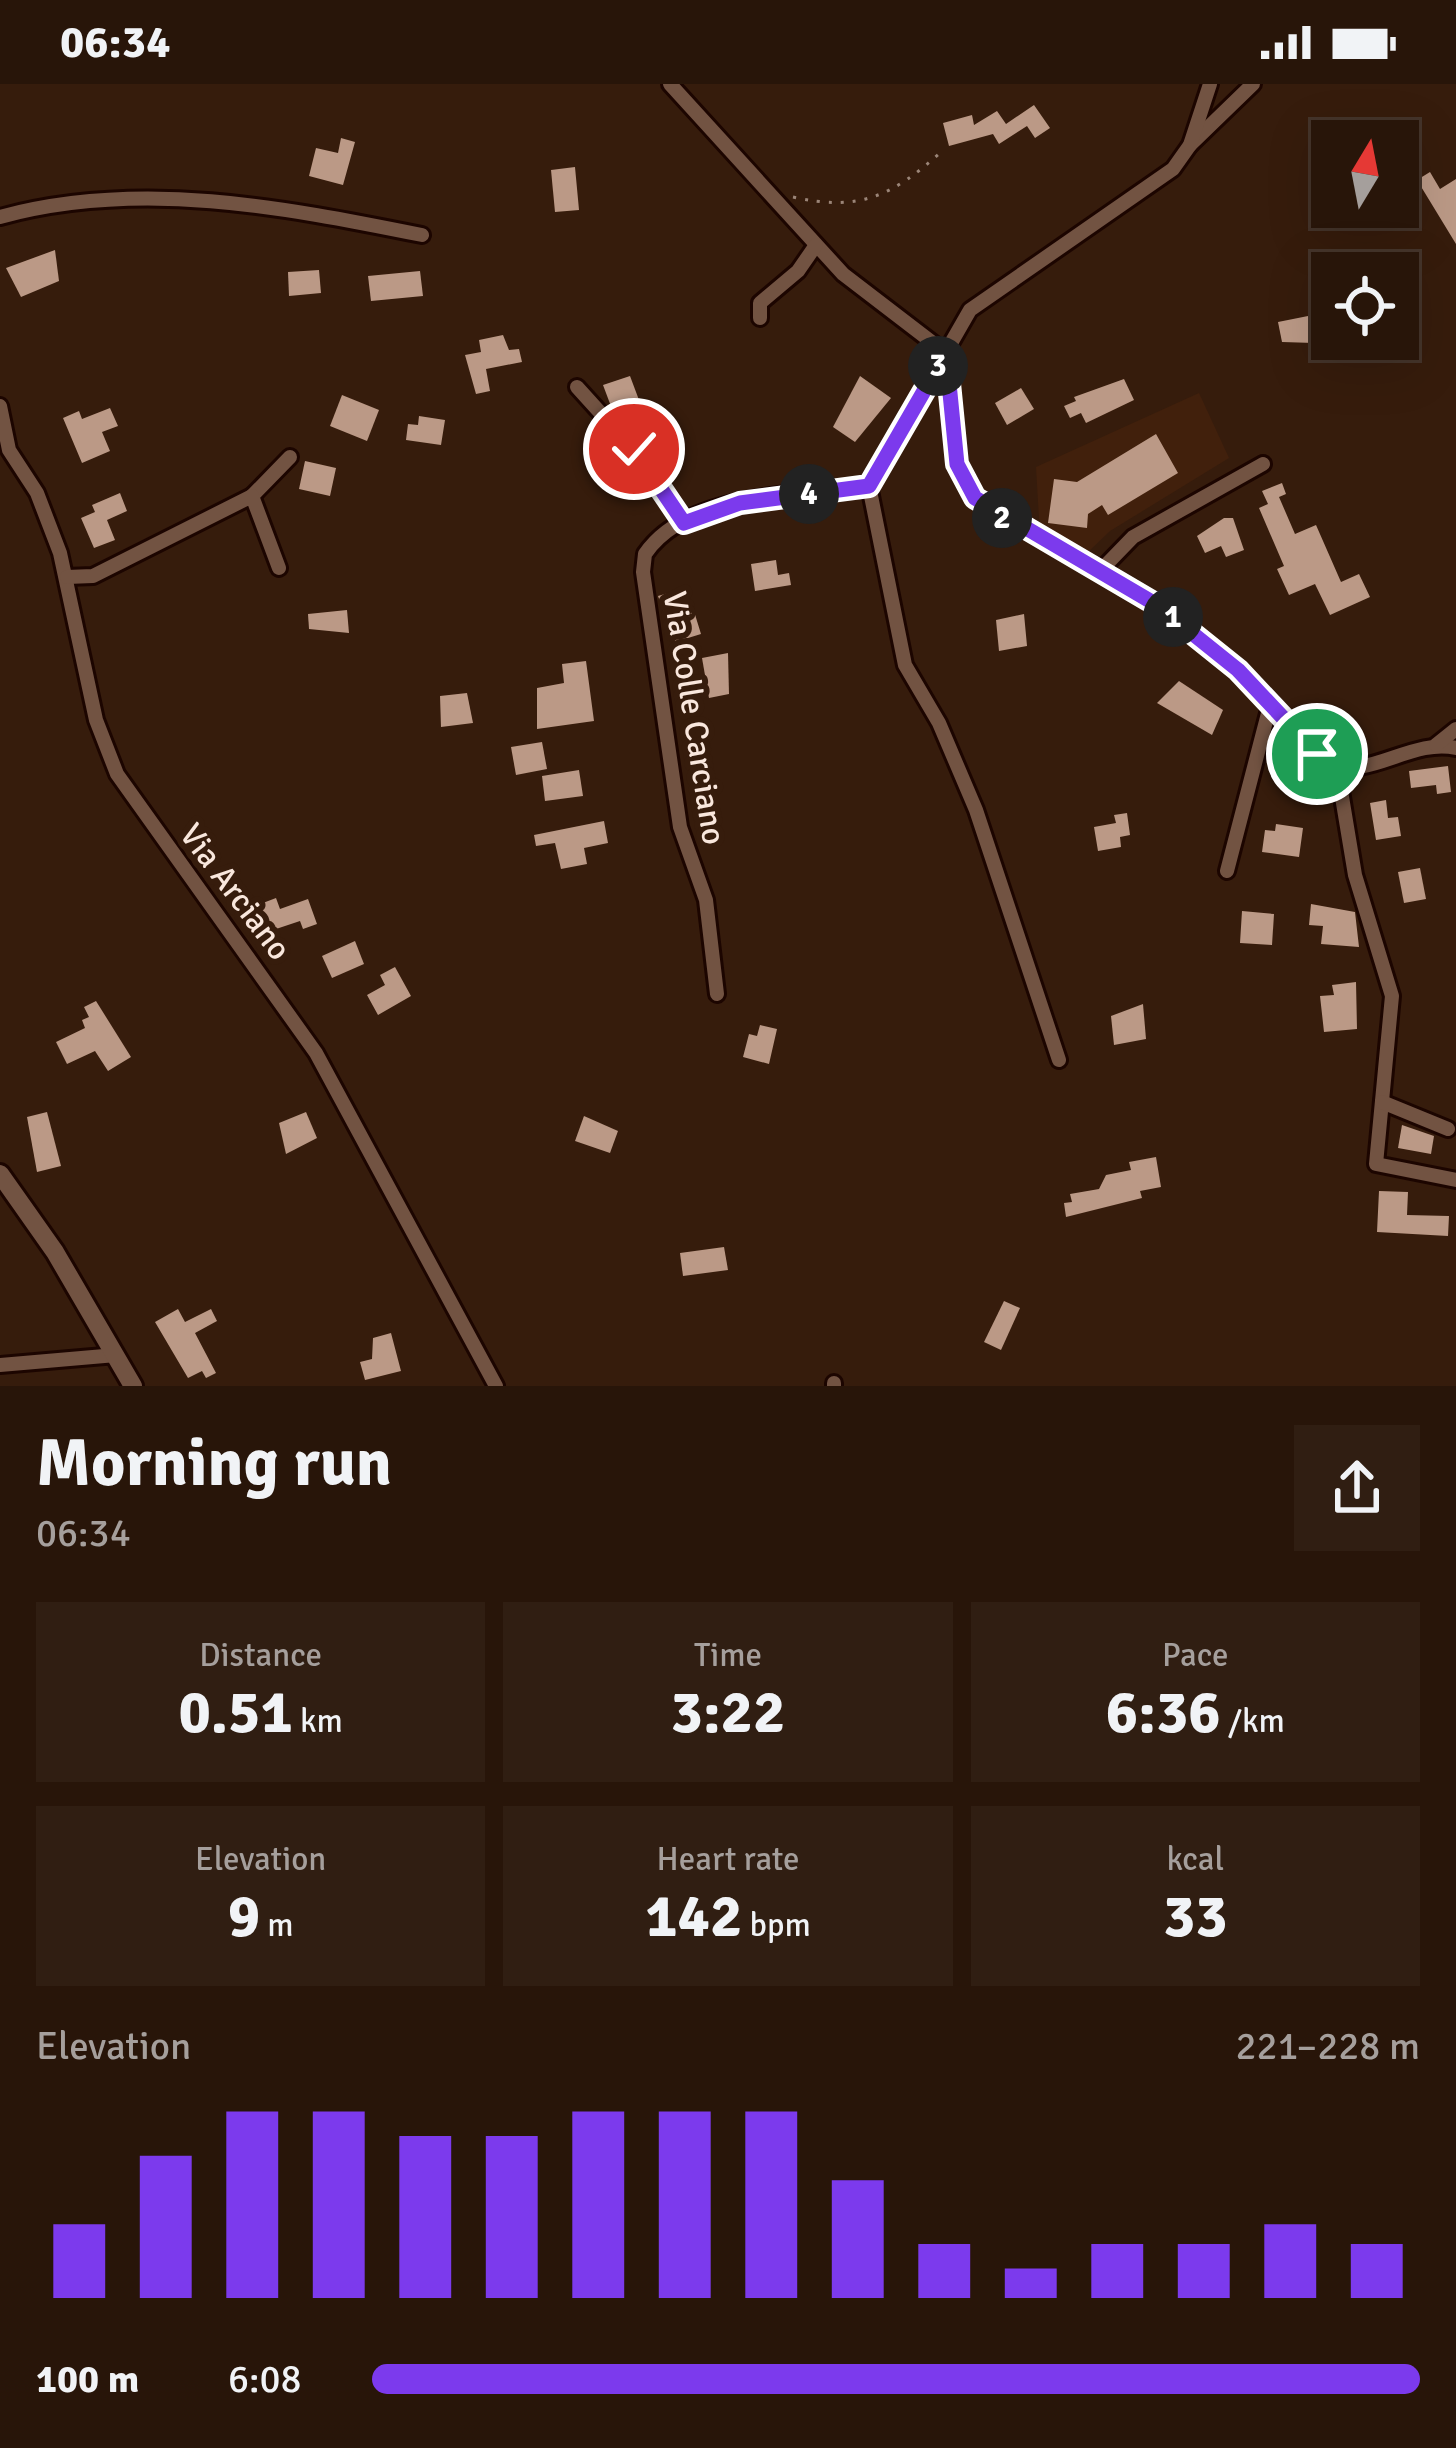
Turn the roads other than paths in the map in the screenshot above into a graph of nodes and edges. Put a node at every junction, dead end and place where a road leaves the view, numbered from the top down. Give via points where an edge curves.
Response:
1 (670, 84) edge
2 (1210, 84) edge
3 (1252, 84) edge
4 (1190, 146) junction
5 (0, 217) edge
6 (422, 235) dead end
7 (816, 245) junction
8 (760, 318) dead end
9 (946, 353) junction
10 (577, 387) dead end
11 (0, 406) edge
12 (290, 457) dead end
13 (1263, 464) dead end
14 (869, 486) junction
15 (252, 496) junction
16 (684, 523) junction
17 (279, 568) dead end
18 (1102, 569) junction
19 (67, 577) junction
20 (1270, 702) junction
21 (1456, 729) edge
22 (1436, 745) junction
23 (1456, 748) edge
24 (1337, 767) junction
25 (1227, 871) dead end
26 (717, 994) dead end
27 (1059, 1060) dead end
28 (1382, 1102) junction
29 (1448, 1129) dead end
30 (0, 1174) edge
31 (1456, 1180) edge
32 (116, 1355) junction
33 (0, 1364) edge
34 (133, 1386) edge
35 (496, 1386) edge

1 - 7 street
2 - 4 street
3 - 4 street
4 - 9 street via 1159,180 979,302
5 - 6 street via 70,200 192,200
7 - 8 street via 763,299
7 - 9 street via 858,289
9 - 14 street
9 - 18 street via 957,464 971,493 1010,523
10 - 16 street via 634,449
11 - 19 street, Via Arciano via 11,455 37,493
12 - 15 street
13 - 18 street via 1133,536
14 - 16 street, Via Colle Carciano via 740,503
14 - 27 street via 904,665 939,723 978,817
15 - 17 street
15 - 19 street via 93,575
16 - 26 street, Via Colle Carciano via 649,547 643,572 680,827 705,895
18 - 20 street via 1203,640
19 - 35 street, Via Arciano via 95,720 126,790 316,1053
20 - 24 street
20 - 25 street
21 - 22 street
22 - 23 street
22 - 24 street
24 - 28 street via 1358,886 1393,996
28 - 29 street
28 - 31 street via 1378,1167
30 - 32 street
32 - 33 street
32 - 34 street

